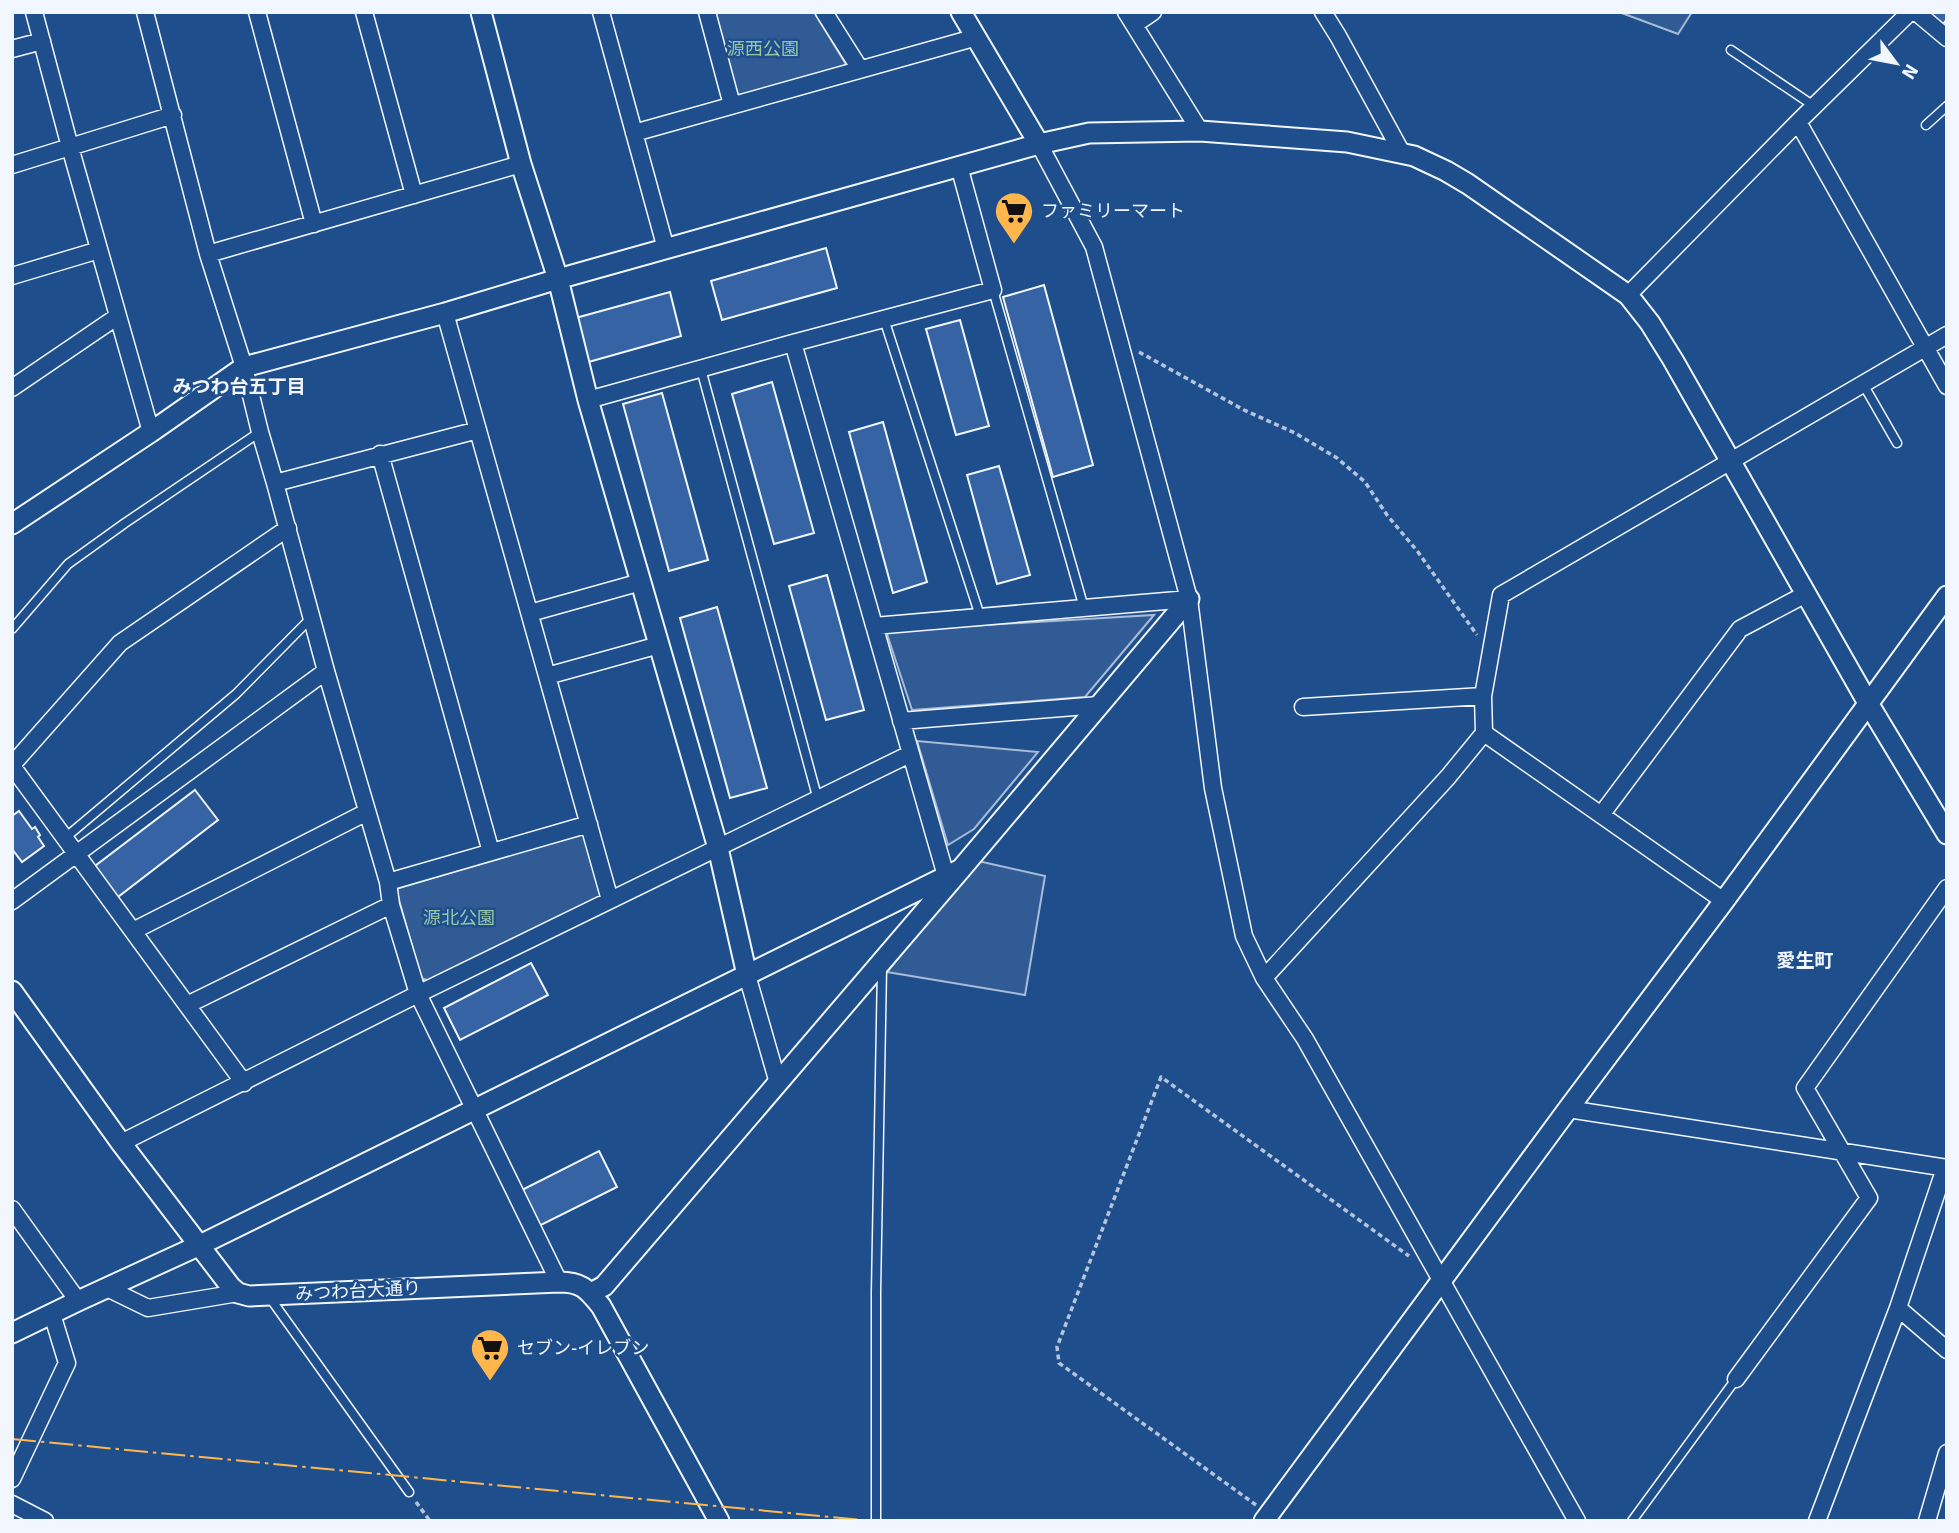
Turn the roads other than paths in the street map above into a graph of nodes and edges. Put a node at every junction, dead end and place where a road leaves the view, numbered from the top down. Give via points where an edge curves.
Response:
1 (34, 12) edge
2 (145, 12) edge
3 (257, 12) edge
4 (365, 12) edge
5 (481, 12) edge
6 (601, 12) edge
7 (706, 12) edge
8 (824, 12) edge
9 (961, 12) edge
10 (1153, 12) edge
11 (1323, 12) edge
12 (1913, 12) edge
13 (1130, 19) edge
14 (977, 37) junction
15 (1947, 37) edge
16 (42, 41) junction
17 (12, 50) edge
18 (1731, 50) dead end
19 (860, 69) junction
20 (732, 105) junction
21 (1814, 106) junction
22 (1947, 106) edge
23 (173, 115) junction
24 (1798, 122) junction
25 (1926, 125) dead end
26 (1200, 131) junction
27 (634, 133) junction
28 (1039, 144) junction
29 (70, 147) junction
30 (1402, 153) junction
31 (521, 164) junction
32 (12, 165) edge
33 (959, 166) junction
34 (414, 195) junction
35 (314, 224) junction
36 (666, 249) junction
37 (99, 250) junction
38 (208, 254) junction
39 (12, 276) edge
40 (558, 279) junction
41 (993, 290) junction
42 (1628, 295) junction
43 (445, 313) junction
44 (118, 316) junction
45 (884, 319) junction
46 (1947, 335) edge
47 (793, 343) junction
48 (1924, 348) junction
49 (244, 367) junction
50 (701, 369) junction
51 (1863, 384) junction
52 (1947, 386) edge
53 (12, 388) edge
54 (588, 400) junction
55 (478, 430) junction
56 (151, 432) junction
57 (260, 432) junction
58 (1897, 443) dead end
59 (380, 454) junction
60 (1730, 461) junction
61 (275, 483) junction
62 (12, 524) edge
63 (288, 528) junction
64 (641, 582) junction
65 (1806, 594) junction
66 (1947, 596) edge
67 (1189, 598) junction
68 (1084, 608) junction
69 (530, 613) junction
70 (980, 616) junction
71 (312, 617) junction
72 (874, 626) junction
73 (12, 629) edge
74 (659, 645) junction
75 (326, 671) junction
76 (547, 676) junction
77 (1483, 696) junction
78 (1868, 703) junction
79 (1099, 705) junction
80 (1303, 707) dead end
81 (901, 721) junction
82 (1484, 733) junction
83 (910, 754) junction
84 (12, 766) edge
85 (818, 800) junction
86 (367, 812) junction
87 (1601, 815) junction
88 (589, 824) junction
89 (1947, 834) edge
90 (65, 838) junction
91 (718, 848) junction
92 (491, 852) junction
93 (77, 855) junction
94 (954, 872) junction
95 (388, 882) junction
96 (1947, 888) edge
97 (610, 900) junction
98 (12, 901) edge
99 (1724, 901) junction
100 (391, 905) junction
101 (133, 931) junction
102 (882, 962) junction
103 (747, 975) junction
104 (1264, 978) junction
105 (12, 991) edge
106 (418, 994) junction
107 (187, 1006) junction
108 (243, 1083) junction
109 (778, 1083) junction
110 (474, 1109) junction
111 (1568, 1109) junction
112 (121, 1143) junction
113 (1841, 1152) junction
114 (1946, 1168) edge
115 (12, 1209) edge
116 (200, 1245) junction
117 (1442, 1280) junction
118 (559, 1282) junction
119 (107, 1288) junction
120 (238, 1293) junction
121 (591, 1293) junction
122 (269, 1295) junction
123 (78, 1301) junction
124 (1898, 1308) junction
125 (52, 1314) junction
126 (16, 1327) edge
127 (1947, 1350) edge
128 (1736, 1379) joint
129 (1947, 1452) edge
130 (12, 1479) edge
131 (409, 1492) road end
132 (12, 1504) edge
133 (1266, 1518) edge
134 (45, 1521) edge
135 (719, 1521) edge
136 (876, 1521) edge
137 (1577, 1521) edge
138 (1632, 1521) edge
139 (1817, 1521) edge
140 (1927, 1521) edge

1 - 16 street
2 - 23 street
3 - 35 street
4 - 34 street
5 - 31 street
6 - 27 street
7 - 20 street
8 - 19 street
9 - 14 street
10 - 13 street
11 - 30 street
12 - 15 street
12 - 21 street
13 - 26 street
14 - 19 street
14 - 28 street
16 - 17 street
16 - 29 street
18 - 21 lane
19 - 20 street
20 - 27 street
21 - 24 street
22 - 25 lane
23 - 29 street
23 - 38 street
24 - 42 street
24 - 48 street
26 - 28 street via 1089,133
26 - 30 street via 1347,142
27 - 36 street
28 - 33 street
28 - 67 street via 1094,247
29 - 32 street
29 - 37 street
30 - 42 street via 1468,184
31 - 34 street
31 - 40 street
33 - 36 street
33 - 41 street
34 - 35 street
35 - 38 street
36 - 40 street
37 - 39 street
37 - 44 street
38 - 49 street
40 - 43 street
40 - 54 street
41 - 45 street
41 - 68 lane
42 - 60 street via 1650,323
43 - 49 street
43 - 55 street
44 - 53 street
44 - 56 street
45 - 47 street
45 - 70 lane
46 - 48 street
47 - 50 street
47 - 72 street
48 - 51 street
48 - 52 street
49 - 56 street
49 - 57 street
50 - 54 street
50 - 85 lane
51 - 58 lane
51 - 60 street
54 - 64 street
55 - 59 street
55 - 69 street
56 - 62 street
57 - 61 street
57 - 73 lane via 68,564
59 - 61 street
59 - 92 street
60 - 65 street
60 - 77 street via 1501,595
61 - 63 street
63 - 71 street
63 - 84 street via 120,643
64 - 69 street
64 - 74 street
65 - 78 street
65 - 87 street via 1740,629
66 - 78 street
67 - 68 street
67 - 79 street
67 - 104 street via 1213,788 1244,936
68 - 70 street
69 - 76 street
70 - 72 street
71 - 75 street
71 - 90 lane via 236,694
72 - 81 street
74 - 76 street
74 - 91 street
75 - 86 street
75 - 93 street
76 - 88 street
77 - 80 street
77 - 82 street
78 - 89 street
78 - 99 street
79 - 81 street
79 - 94 street
81 - 83 street
82 - 87 street
82 - 104 street
83 - 85 street
83 - 94 street
84 - 90 street
85 - 91 street
86 - 95 street
86 - 101 street
87 - 99 street
88 - 92 street
88 - 97 street
90 - 93 street
91 - 97 street
91 - 103 street
92 - 95 street
93 - 98 street
93 - 101 street
94 - 102 street
94 - 103 street
95 - 100 street
96 - 113 street via 1805,1088
97 - 106 street
99 - 111 street
100 - 106 street
100 - 107 street
101 - 107 street
102 - 109 street
102 - 136 lane
103 - 109 street
103 - 110 street
104 - 117 street via 1305,1040
105 - 112 street
106 - 108 street
106 - 110 street
107 - 108 street
108 - 112 street
109 - 121 street via 604,1286
110 - 116 street
110 - 118 street
111 - 113 street
111 - 117 street
112 - 116 street
113 - 114 street
113 - 128 street via 1869,1198
114 - 124 street
115 - 123 street
116 - 119 street
116 - 120 street
117 - 133 street
117 - 137 street
118 - 121 street, みつわ台大通り via 582,1285
118 - 122 street, みつわ台大通り
119 - 120 street via 148,1308
119 - 123 street
120 - 122 street, みつわ台大通り
121 - 135 street
122 - 131 lane
123 - 125 street
124 - 127 street
124 - 139 street
125 - 126 street
125 - 130 street via 67,1363
128 - 138 lane
129 - 140 street
132 - 134 street

